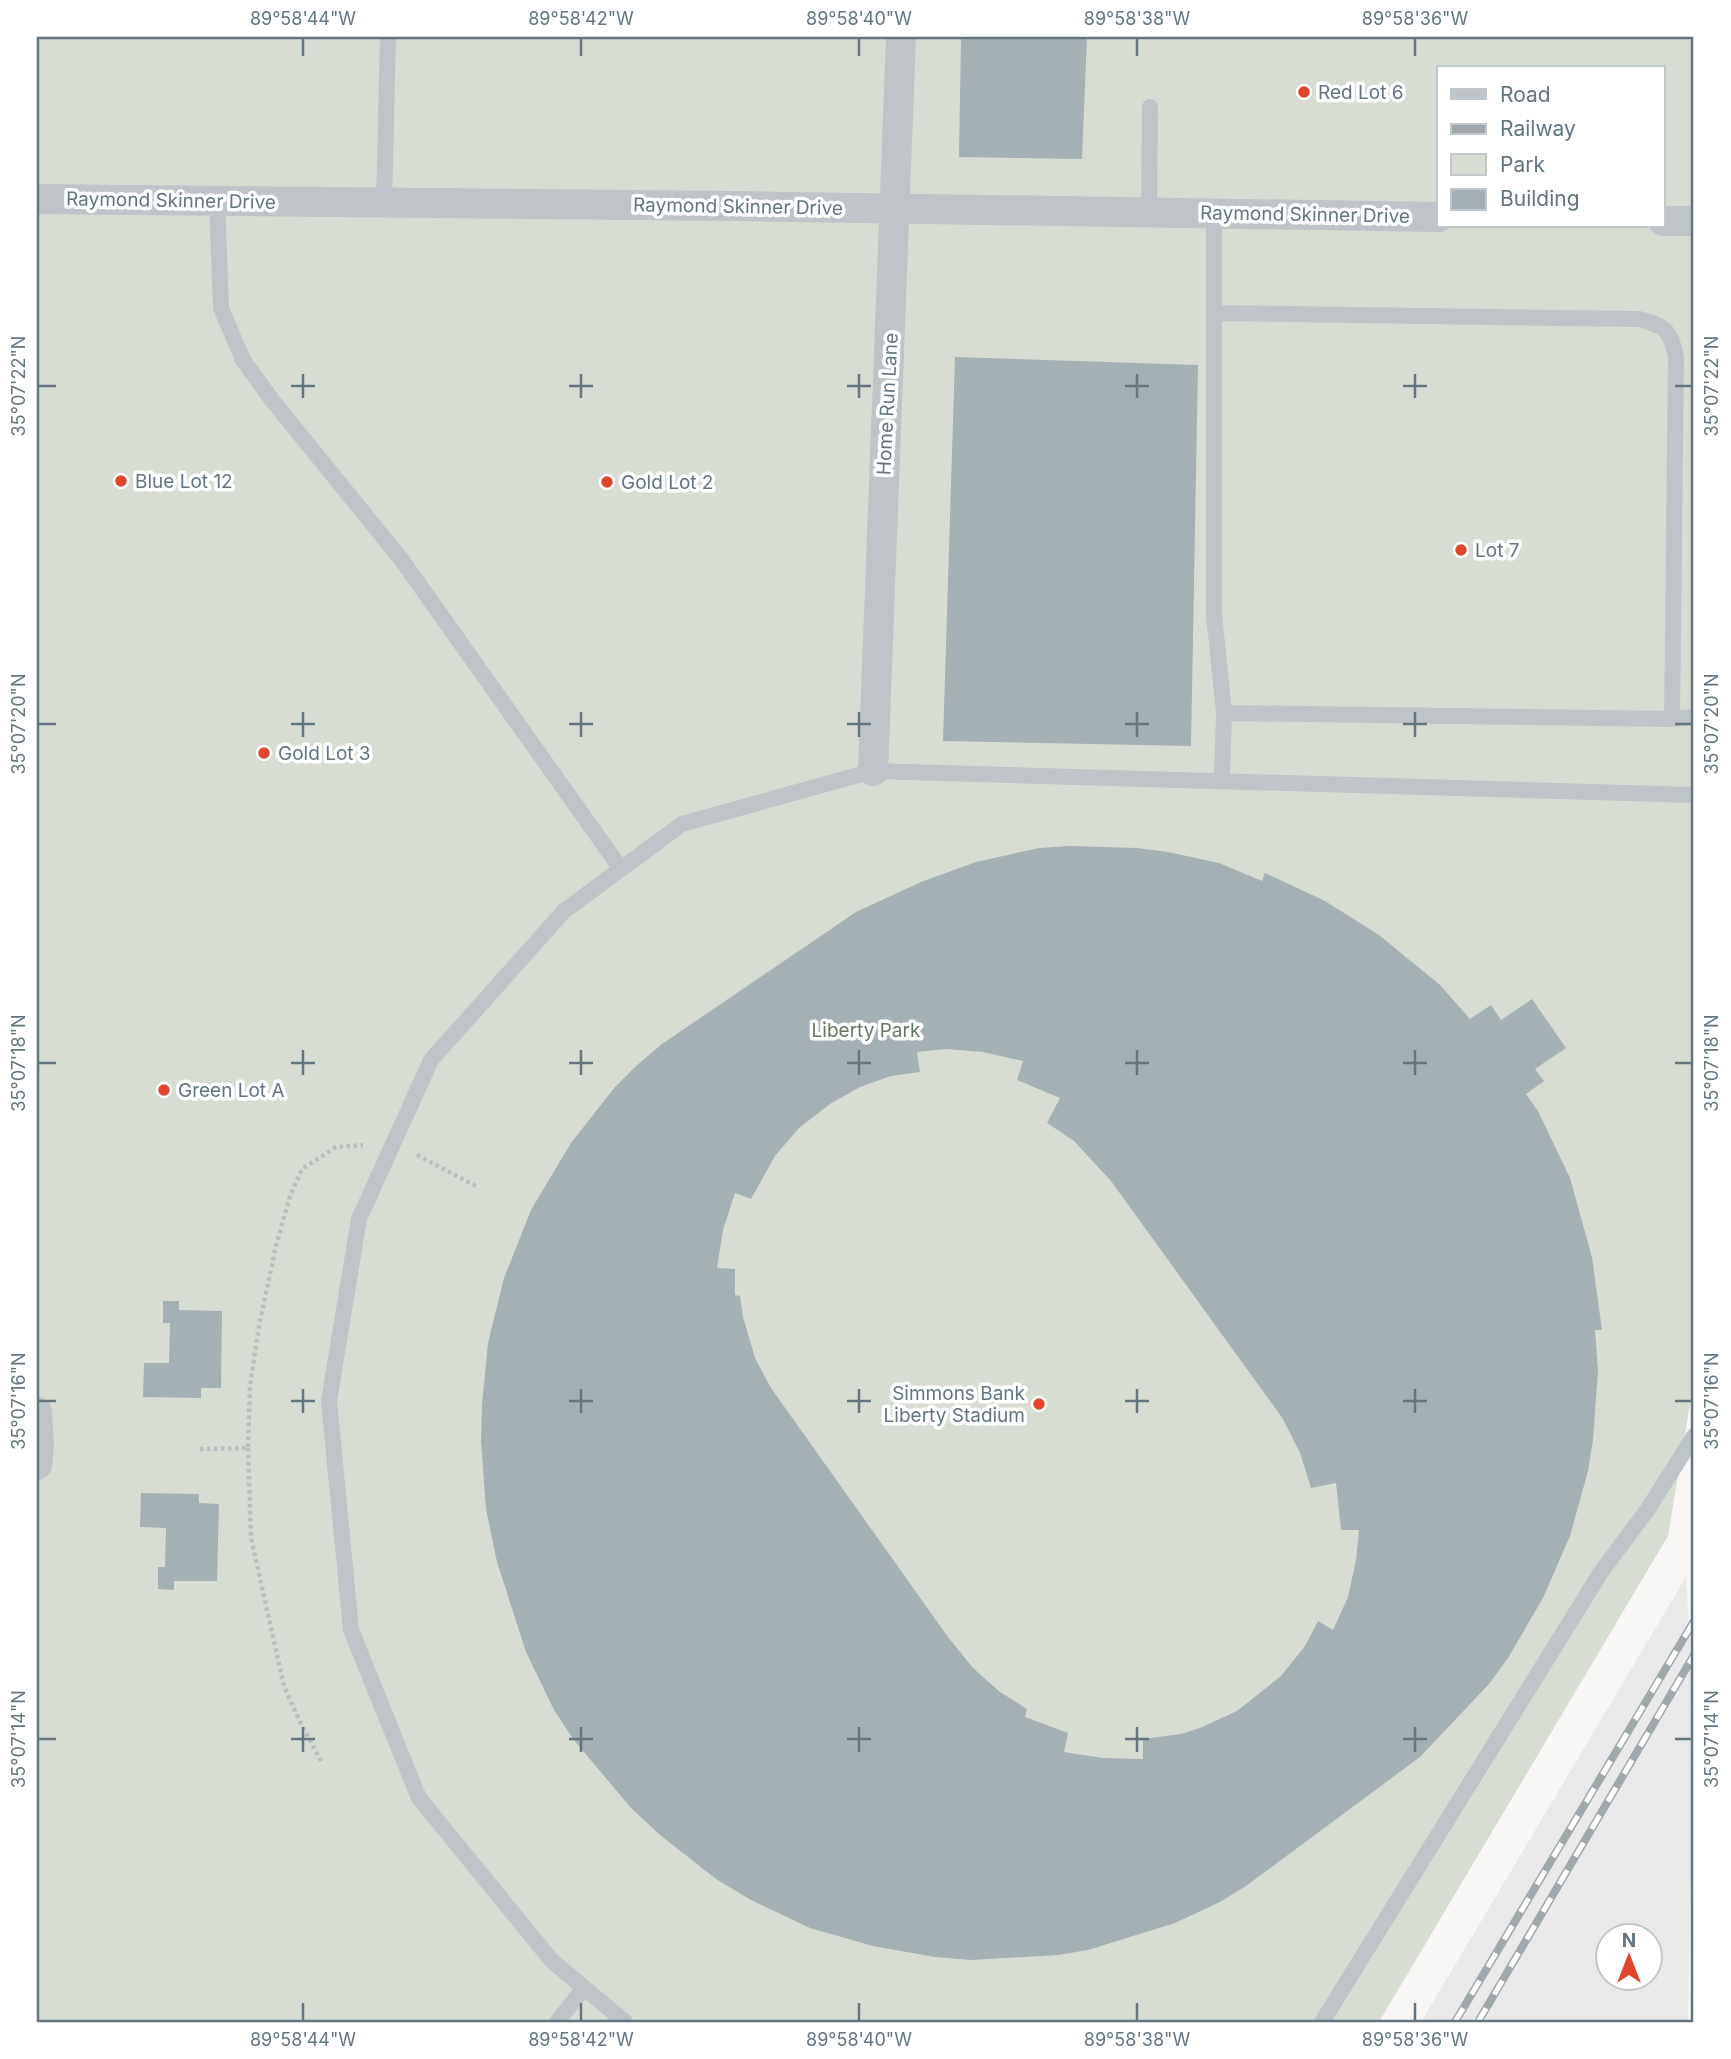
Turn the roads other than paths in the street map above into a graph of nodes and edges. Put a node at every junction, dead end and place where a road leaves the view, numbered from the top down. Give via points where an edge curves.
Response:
1 (388, 37) edge
2 (901, 37) edge
3 (1150, 107) dead end
4 (37, 199) edge
5 (217, 200) junction
6 (384, 202) junction
7 (896, 208) junction
8 (1149, 212) junction
9 (1214, 213) junction
10 (1437, 217) edge
11 (1664, 221) edge
12 (1694, 221) edge
13 (1214, 313) junction
14 (1224, 713) junction
15 (1694, 717) edge
16 (1672, 719) junction
17 (873, 771) junction
18 (1222, 781) junction
19 (1694, 795) edge
20 (621, 869) junction
21 (37, 1412) edge
22 (1694, 1436) edge
23 (37, 1465) edge
24 (584, 1988) junction
25 (557, 2022) edge
26 (625, 2022) edge
27 (1322, 2022) edge

1 - 6 lane
2 - 7 street, Home Run Lane
3 - 8 lane
4 - 5 street, Raymond Skinner Drive
5 - 6 street, Raymond Skinner Drive
5 - 20 lane via 221,309 243,360 401,559
6 - 7 street, Raymond Skinner Drive
7 - 8 street, Raymond Skinner Drive
7 - 17 street, Home Run Lane
8 - 9 street, Raymond Skinner Drive
9 - 10 street, Raymond Skinner Drive
9 - 13 lane
11 - 12 street
13 - 14 lane via 1214,614
13 - 16 lane via 1639,319 1660,324 1671,337 1676,357
14 - 16 lane
14 - 18 lane
15 - 16 lane
17 - 18 lane
17 - 20 lane via 681,824
18 - 19 lane
20 - 24 lane via 564,911 431,1060 359,1219 329,1401 351,1629 419,1798 552,1961
21 - 23 street
22 - 27 lane via 1601,1572
24 - 25 lane
24 - 26 lane

